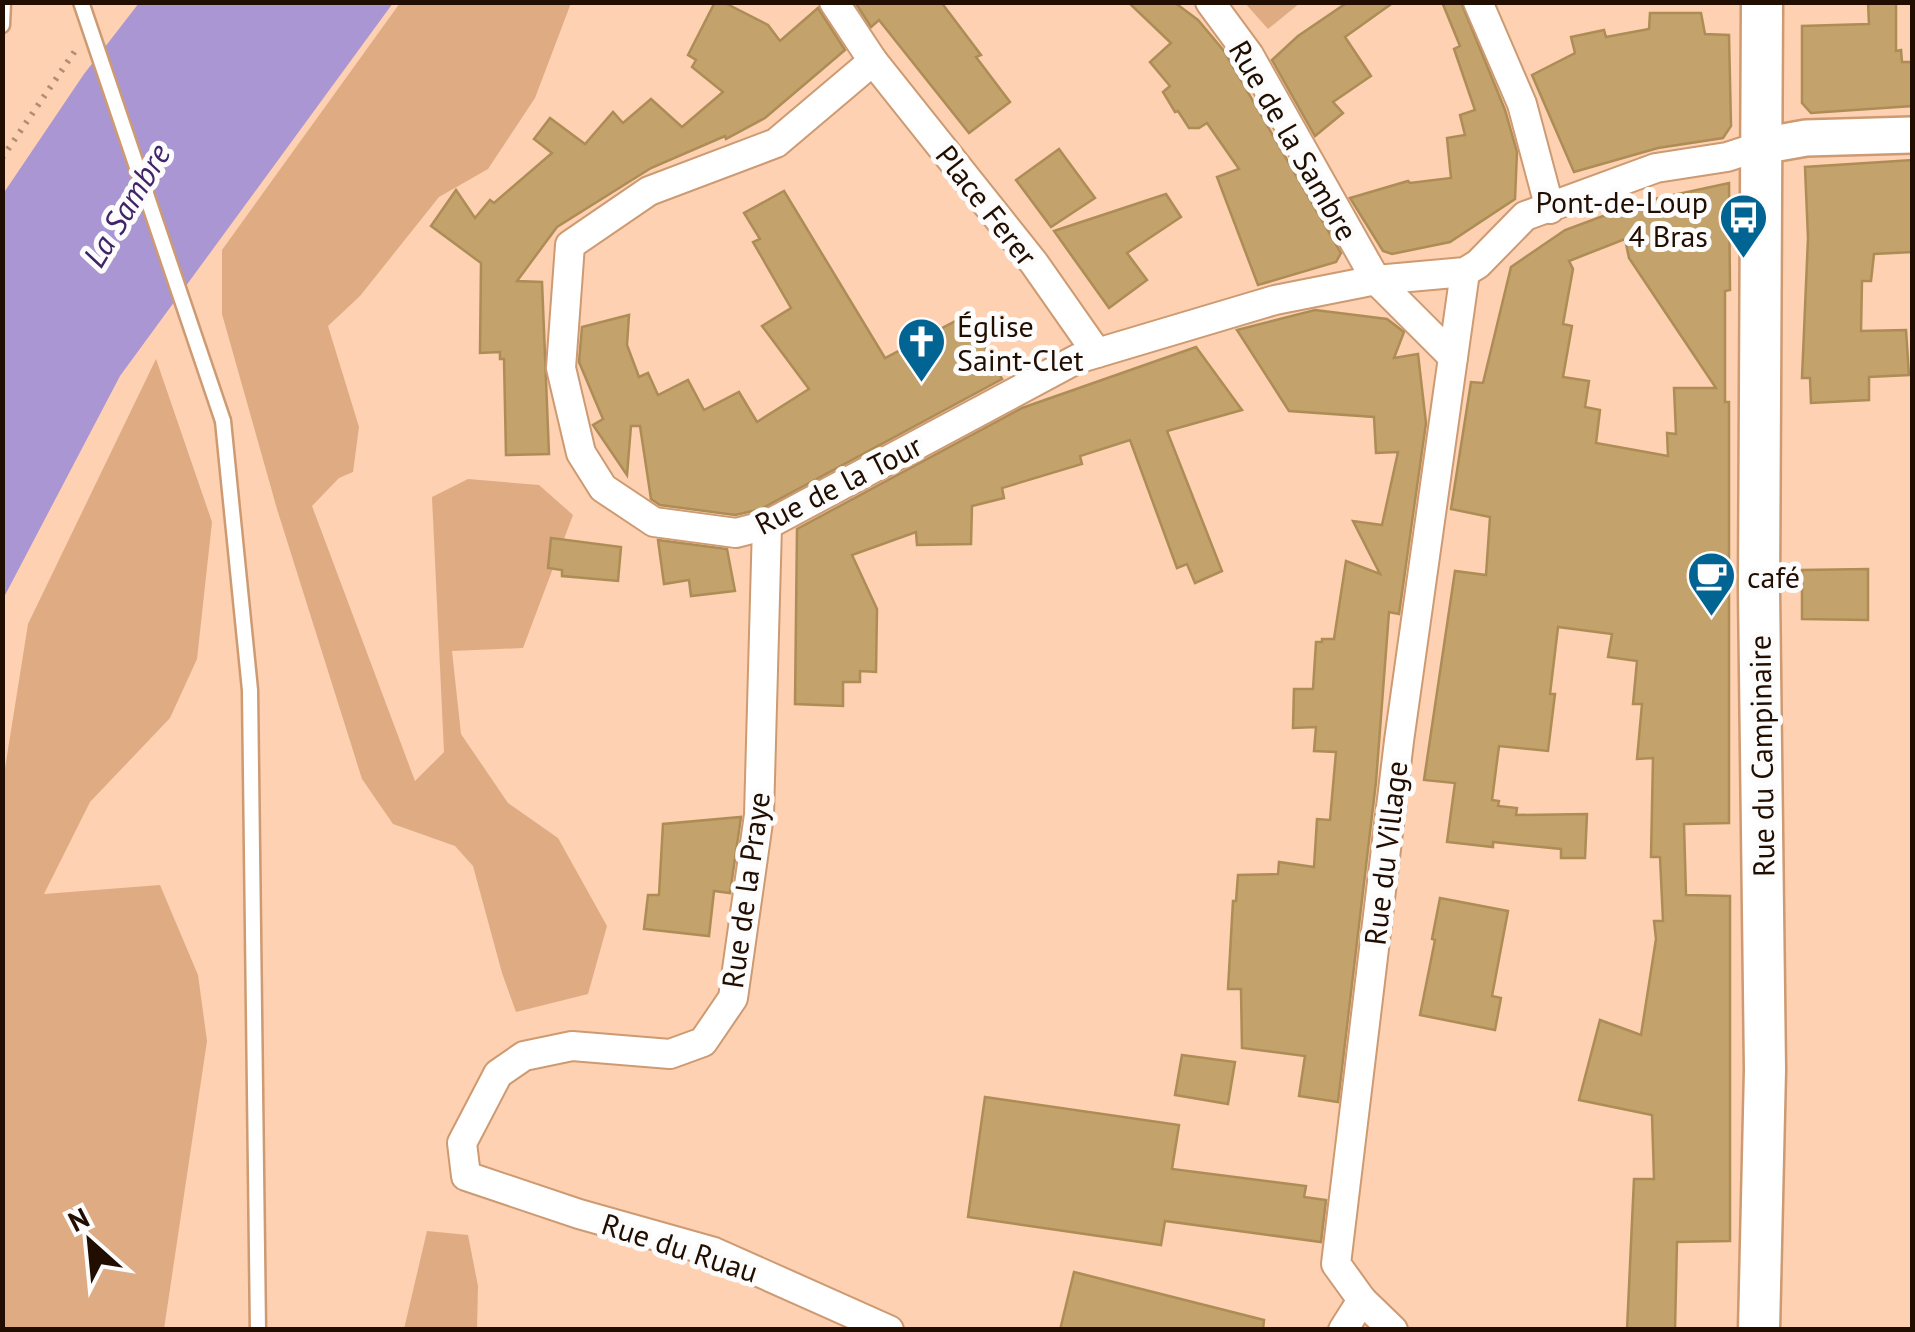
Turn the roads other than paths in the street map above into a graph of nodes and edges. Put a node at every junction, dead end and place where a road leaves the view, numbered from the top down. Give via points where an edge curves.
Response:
1 (3, 2) edge
2 (81, 2) edge
3 (834, 2) edge
4 (1210, 2) edge
5 (1478, 2) edge
6 (1762, 2) edge
7 (2, 25) edge
8 (873, 61) junction
9 (1912, 135) edge
10 (1761, 146) junction
11 (1550, 209) junction
12 (1465, 272) junction
13 (1376, 280) junction
14 (1098, 352) junction
15 (1453, 357) junction
16 (767, 525) junction
17 (466, 1176) joint
18 (1362, 1300) junction
19 (258, 1330) edge
20 (889, 1330) edge
21 (1343, 1330) edge
22 (1392, 1330) edge
23 (1759, 1330) edge

1 - 7 lane
2 - 19 lane, bridge via 223,421 250,690
3 - 8 street
4 - 13 street, Rue de la Sambre via 1249,56
5 - 11 street via 1522,104
6 - 10 main road, Rue du Campinaire
8 - 14 street, Place Ferer
8 - 16 street, Rue de la Tour via 776,143 649,191 570,244 561,368 581,453 603,488 654,522 736,533
9 - 10 street
10 - 11 street via 1656,168
10 - 23 main road, Rue du Campinaire via 1765,1070
11 - 12 street via 1525,216
12 - 13 street, Rue de la Tour
12 - 15 street, Rue du Village
13 - 14 street, Rue de la Tour via 1275,300
13 - 15 street, Rue de la Sambre
14 - 16 street, Rue de la Tour
15 - 18 street, Rue du Village via 1336,1264
16 - 17 street, Rue de la Praye via 760,815 733,998 703,1042 670,1054 572,1046 524,1056 498,1074 462,1143
17 - 20 street, Rue du Ruau via 714,1252
18 - 21 street
18 - 22 street, Rue du Village

